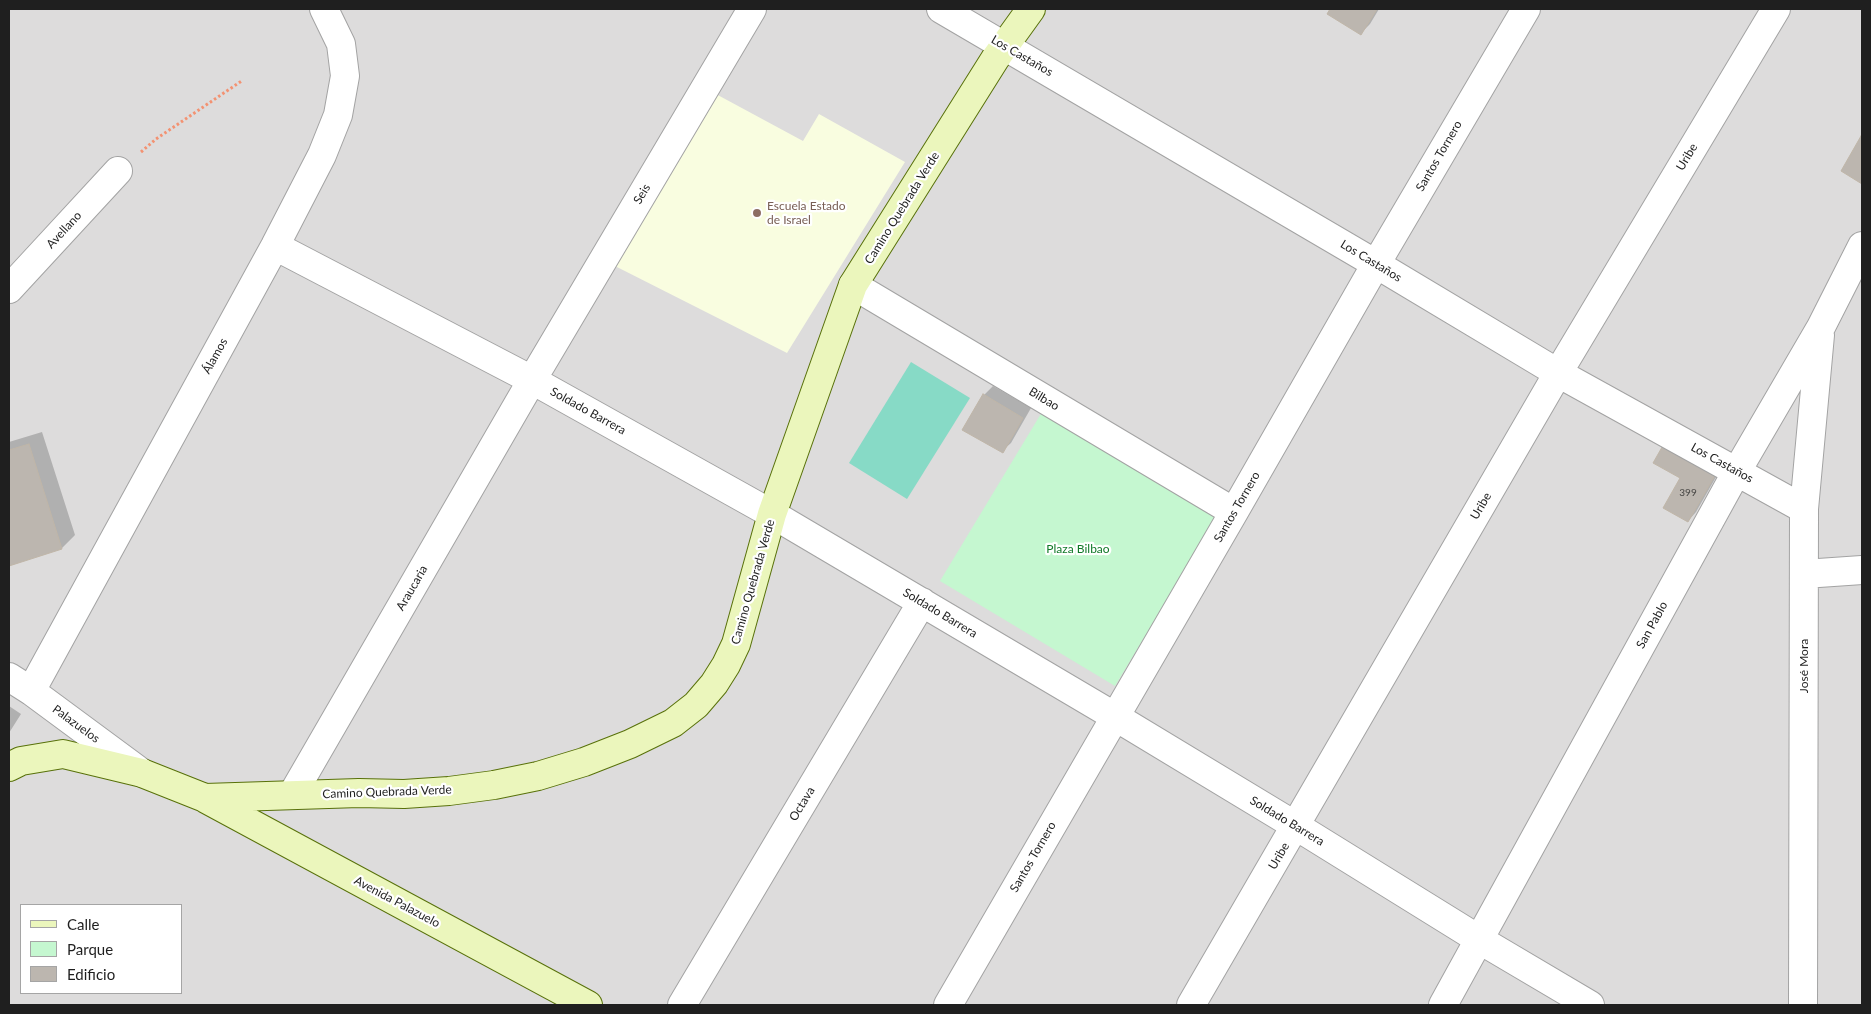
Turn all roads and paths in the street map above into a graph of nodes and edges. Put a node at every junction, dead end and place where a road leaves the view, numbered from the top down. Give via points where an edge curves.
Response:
1 (324, 9) edge
2 (752, 9) edge
3 (941, 9) edge
4 (1031, 9) edge
5 (1526, 9) edge
6 (1776, 9) edge
7 (1003, 46) junction
8 (243, 80) dead end
9 (118, 171) joint
10 (274, 246) junction
11 (1862, 246) edge
12 (1376, 264) junction
13 (853, 285) junction
14 (9, 289) edge
15 (1820, 327) junction
16 (1558, 373) junction
17 (532, 380) junction
18 (1737, 471) junction
19 (1804, 509) junction
20 (1234, 512) junction
21 (772, 514) junction
22 (1862, 570) edge
23 (1804, 574) junction
24 (922, 602) junction
25 (9, 677) edge
26 (31, 691) junction
27 (1114, 716) junction
28 (9, 767) edge
29 (142, 773) junction
30 (292, 795) junction
31 (205, 798) junction
32 (1296, 826) junction
33 (1480, 940) junction
34 (588, 1005) edge
35 (682, 1005) edge
36 (948, 1005) edge
37 (1191, 1005) edge
38 (1443, 1005) edge
39 (1590, 1005) edge
40 (1802, 1005) edge

1 - 10 street, Álamos via 341,44 345,76 338,115 322,155
2 - 17 street, Seis
3 - 7 street, Los Castaños
4 - 7 street, Camino Quebrada Verde
5 - 12 street, Santos Tornero
6 - 16 street, Uribe
7 - 12 street, Los Castaños
7 - 13 street, Camino Quebrada Verde
8 - 9 path via 156,139
9 - 14 street, Avellano
10 - 17 street, Soldado Barrera
10 - 26 street, Álamos
11 - 15 street, San Pablo
12 - 16 street, Los Castaños
12 - 20 street, Santos Tornero
13 - 20 street, Bilbao
13 - 21 street, Camino Quebrada Verde
15 - 18 street, San Pablo
15 - 19 street, José Mora
16 - 18 street, Los Castaños
16 - 32 street, Uribe
17 - 21 street, Soldado Barrera
17 - 30 street, Araucaria
18 - 19 street, Los Castaños
18 - 33 street, San Pablo
19 - 23 street, José Mora
20 - 27 street, Santos Tornero
21 - 24 street, Soldado Barrera
21 - 30 street, Camino Quebrada Verde via 740,630 726,665 696,705 674,723 584,762 494,785 404,794
22 - 23 street
23 - 40 street, José Mora
24 - 27 street, Soldado Barrera
24 - 35 street, Octava
25 - 26 street, Palazuelos
26 - 29 street, Palazuelos
27 - 32 street, Soldado Barrera
27 - 36 street, Santos Tornero
28 - 29 street, Camino Quebrada Verde via 21,761 62,754
29 - 31 street, Camino Quebrada Verde
30 - 31 street, Camino Quebrada Verde
31 - 34 street, Avenida Palazuelo
32 - 33 street, Soldado Barrera
32 - 37 street, Uribe
33 - 38 street, San Pablo
33 - 39 street, Soldado Barrera

